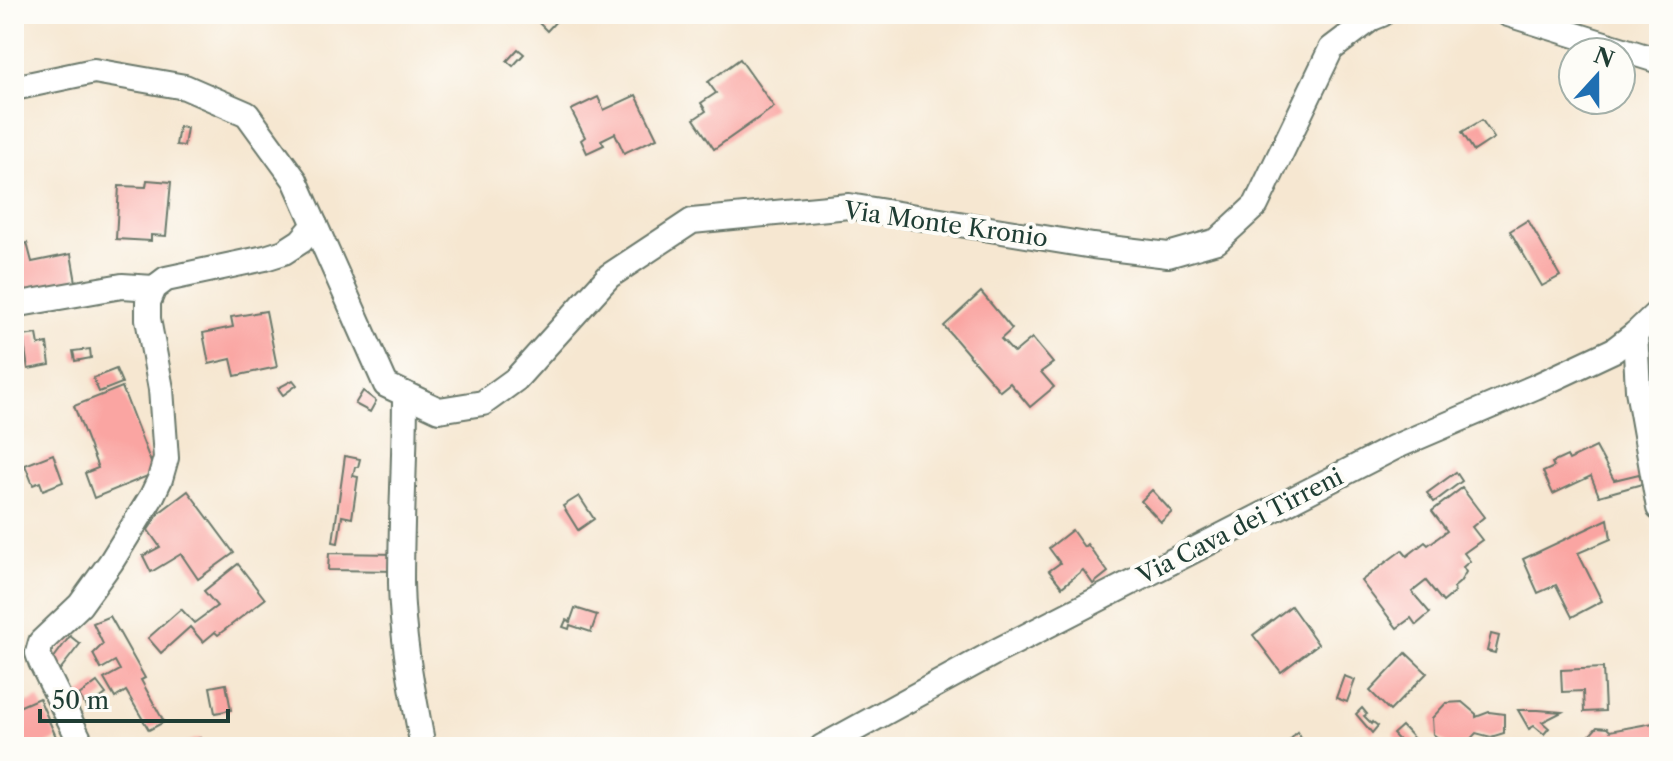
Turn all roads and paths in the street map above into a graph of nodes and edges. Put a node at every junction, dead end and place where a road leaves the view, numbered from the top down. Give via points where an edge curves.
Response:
1 (1382, 14) edge
2 (1508, 14) edge
3 (1659, 61) edge
4 (14, 88) edge
5 (315, 225) junction
6 (154, 288) junction
7 (14, 305) edge
8 (1659, 311) edge
9 (1635, 334) junction
10 (405, 394) junction
11 (1659, 508) edge
12 (83, 747) edge
13 (423, 747) edge
14 (822, 747) edge

1 - 10 street, Via Monte Kronio via 1331,49 1256,205 1217,241 1168,255 849,206 692,221 609,276 516,379 483,403 439,410
2 - 3 street
4 - 5 street, Via Monte Kronio via 94,71 185,87 247,114 295,180
5 - 6 street via 284,252 166,279
5 - 10 street, Via Monte Kronio via 386,385
6 - 7 street via 122,286
6 - 12 street via 148,319 161,389 166,458 160,479 111,562 80,605 41,642 38,653
8 - 9 street, Via Cava dei Tirreni
9 - 11 street via 1638,390
9 - 14 street, Via Cava dei Tirreni via 1561,375 1395,447
10 - 13 street via 401,586 408,672

